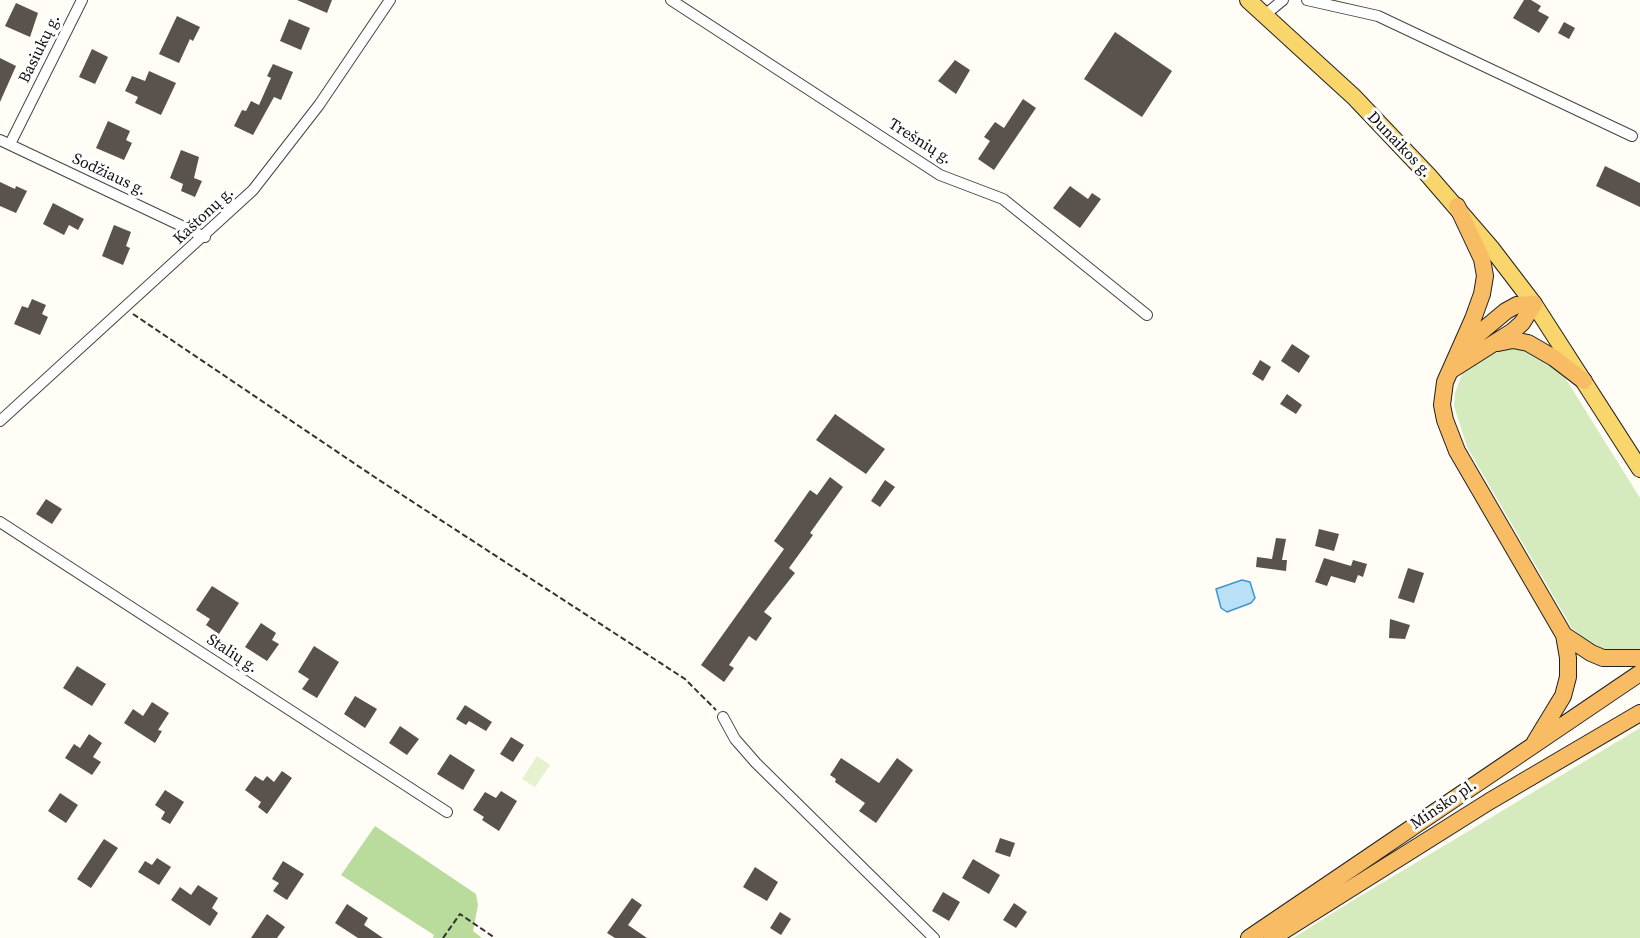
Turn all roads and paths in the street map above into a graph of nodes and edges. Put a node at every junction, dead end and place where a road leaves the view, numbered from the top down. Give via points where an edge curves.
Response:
1 (82, 0) edge
2 (390, 0) edge
3 (671, 0) edge
4 (1248, 0) edge
5 (1283, 0) edge
6 (1307, 0) edge
7 (1266, 14) junction
8 (1632, 136) dead end
9 (5, 142) edge
10 (1457, 206) junction
11 (205, 237) junction
12 (1534, 304) junction
13 (126, 309) junction
14 (1147, 315) dead end
15 (1494, 343) junction
16 (1457, 353) junction
17 (1449, 372) junction
18 (1584, 381) junction
19 (0, 421) edge
20 (1640, 469) edge
21 (0, 522) edge
22 (1564, 635) junction
23 (1640, 658) edge
24 (1640, 673) edge
25 (1640, 713) edge
26 (723, 717) joint
27 (1535, 742) junction
28 (447, 812) dead end
29 (443, 938) edge
30 (495, 938) edge
31 (934, 938) edge
32 (1249, 938) edge
33 (1272, 938) edge

1 - 9 street, Basiukų g.
2 - 11 street, Kaštonų g. via 280,157
3 - 14 street, Trešnių g. via 940,175 1003,199
4 - 7 main road, Dunaikos g.
5 - 7 street
6 - 8 street via 1378,16
7 - 10 main road, Dunaikos g. via 1354,98
9 - 11 street, Sodžiaus g.
10 - 12 main road, Dunaikos g.
10 - 16 highway via 1482,259 1485,276 1473,319
11 - 13 street, Kaštonų g.
12 - 15 highway via 1522,323
12 - 16 highway via 1524,303 1506,311
12 - 18 main road, Dunaikos g.
13 - 19 street, Kaštonų g.
13 - 26 path via 685,679
15 - 17 highway
15 - 18 highway via 1528,343
16 - 17 highway
17 - 22 highway via 1442,405 1449,434
18 - 20 main road
21 - 28 street, Stalių g.
22 - 23 highway via 1603,658
22 - 27 highway via 1568,677 1563,696
24 - 27 highway, Minsko pl.
25 - 33 highway, Minsko pl. via 1490,801
26 - 31 street via 735,739 756,763
27 - 32 highway, Minsko pl.
29 - 30 path via 460,914

